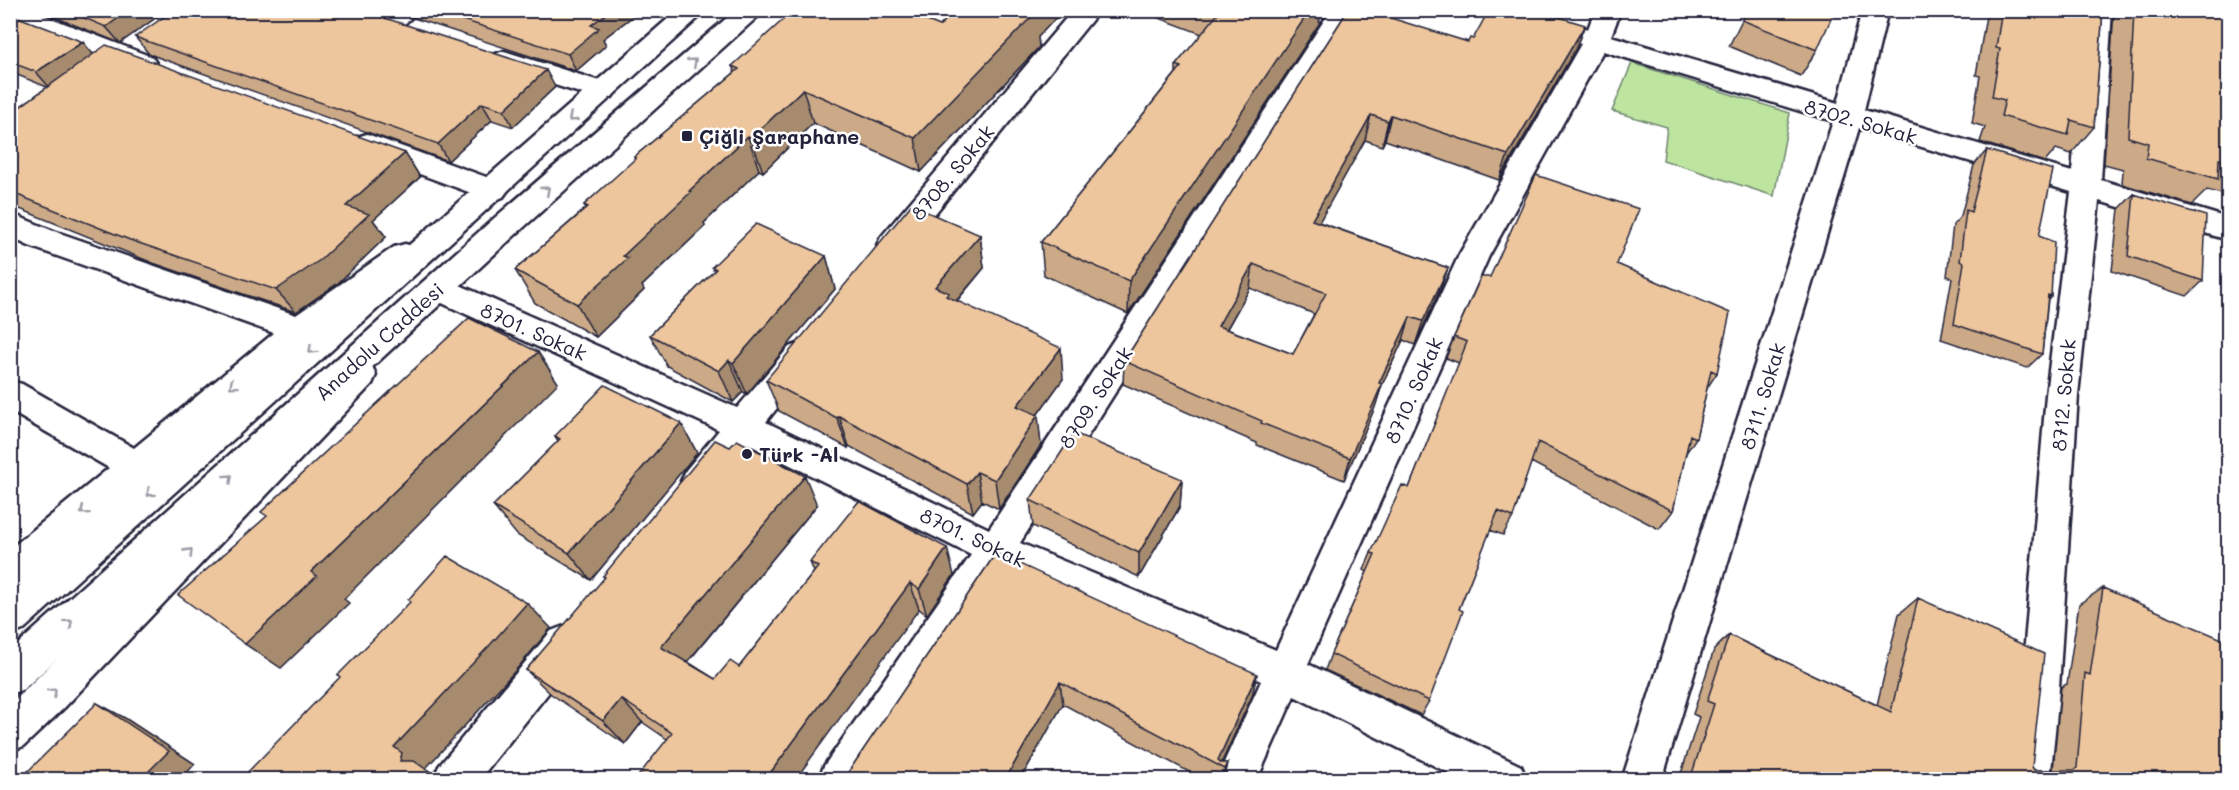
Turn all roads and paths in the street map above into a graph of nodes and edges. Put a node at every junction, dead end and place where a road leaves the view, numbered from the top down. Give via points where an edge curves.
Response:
1 (694, 10) edge
2 (752, 10) edge
3 (1088, 10) edge
4 (1344, 10) edge
5 (1495, 10) edge
6 (1608, 10) edge
7 (1875, 10) edge
8 (2099, 10) edge
9 (10, 12) edge
10 (361, 14) edge
11 (396, 17) edge
12 (420, 33) edge
13 (153, 37) edge
14 (1596, 41) junction
15 (477, 51) edge
16 (124, 57) junction
17 (169, 73) edge
18 (99, 74) edge
19 (602, 91) junction
20 (1848, 118) junction
21 (349, 138) edge
22 (2086, 185) junction
23 (493, 190) junction
24 (466, 213) junction
25 (10, 224) edge
26 (502, 229) junction
27 (2229, 229) edge
28 (874, 266) edge
29 (442, 290) junction
30 (300, 328) junction
31 (816, 337) edge
32 (10, 394) edge
33 (743, 426) junction
34 (136, 466) junction
35 (676, 507) edge
36 (996, 550) junction
37 (10, 572) edge
38 (10, 618) edge
39 (585, 618) edge
40 (1285, 672) junction
41 (10, 676) edge
42 (10, 732) edge
43 (453, 780) edge
44 (838, 780) edge
45 (1236, 780) edge
46 (1507, 780) edge
47 (1642, 780) edge
48 (2030, 780) edge

1 - 19 main road, Anadolu Caddesi
26 -> 2 main road, Anadolu Caddesi
3 - 28 main road, 8708. Sokak
4 - 36 main road, 8709. Sokak
5 - 14 main road, 8702. Sokak
6 - 14 main road, 8710. Sokak
7 - 20 main road, 8711. Sokak
8 - 22 main road, 8712. Sokak
9 - 16 main road
10 - 11 main road
11 - 12 main road
13 - 16 main road
14 - 20 main road, 8702. Sokak
14 - 40 main road, 8710. Sokak via 1474,255
15 - 19 main road
16 - 17 main road
16 - 18 main road
19 -> 23 main road, Anadolu Caddesi
20 - 22 main road, 8702. Sokak
20 - 47 main road, 8711. Sokak
21 - 23 main road
22 - 27 main road, 8702. Sokak
22 - 48 main road, 8712. Sokak via 2062,395
23 - 24 main road, Anadolu Caddesi
24 - 30 main road
24 -> 38 main road, Anadolu Caddesi
25 - 30 main road via 40,238
26 - 29 main road
41 -> 26 main road, Anadolu Caddesi
29 - 33 main road, 8701. Sokak
42 -> 29 main road
30 -> 34 main road
31 - 33 main road
32 - 34 main road
33 - 35 main road
33 - 36 main road, 8701. Sokak
34 -> 37 main road
36 - 40 main road, 8701. Sokak
36 - 44 main road, 8709. Sokak
39 - 43 main road
40 - 45 main road, 8710. Sokak
40 - 46 main road, 8701. Sokak

